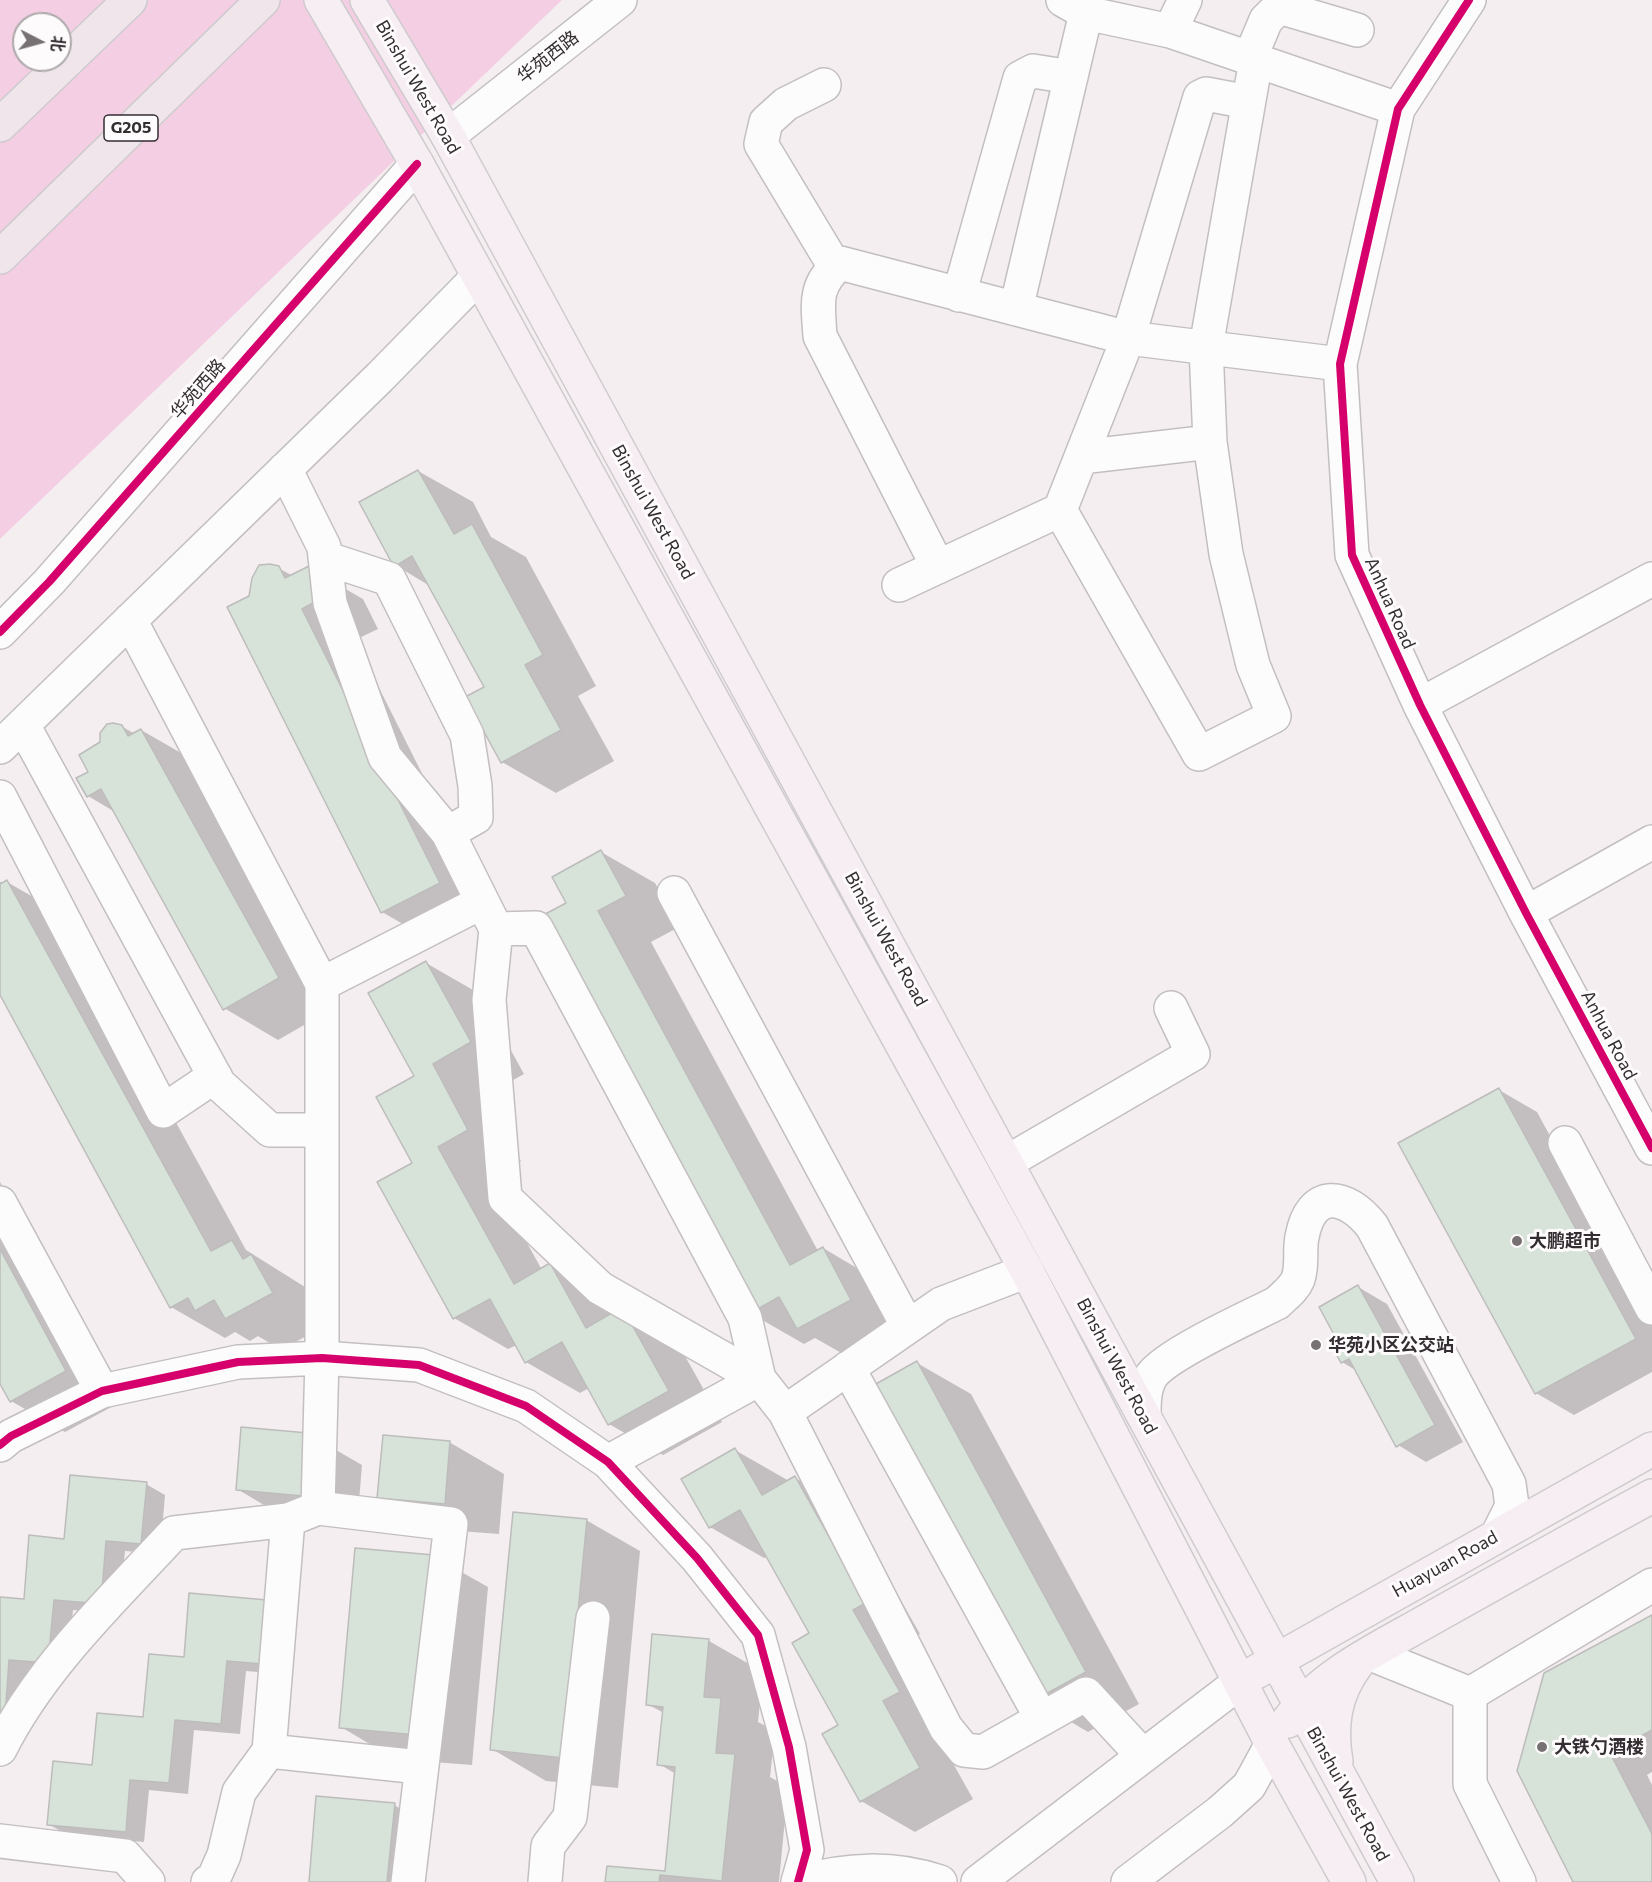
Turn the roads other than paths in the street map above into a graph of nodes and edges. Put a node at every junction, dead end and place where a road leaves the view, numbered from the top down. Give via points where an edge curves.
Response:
1 (130, 0) edge
2 (262, 0) edge
3 (321, 0) edge
4 (367, 0) edge
5 (620, 0) edge
6 (1185, 0) edge
7 (1469, 0) edge
8 (1075, 6) edge
9 (1357, 30) dead end
10 (1170, 31) junction
11 (1253, 59) junction
12 (1071, 77) junction
13 (824, 85) dead end
14 (1248, 102) junction
15 (1398, 109) junction
16 (0, 125) edge
17 (448, 136) junction
18 (417, 164) junction
19 (0, 256) edge
20 (835, 267) junction
21 (478, 277) junction
22 (959, 295) junction
23 (1016, 309) junction
24 (1128, 338) junction
25 (1206, 347) junction
26 (1340, 364) junction
27 (1210, 442) junction
28 (1081, 457) junction
29 (285, 469) junction
30 (1060, 510) junction
31 (325, 558) junction
32 (938, 567) junction
33 (1652, 579) edge
34 (899, 585) dead end
35 (130, 620) junction
36 (0, 632) edge
37 (1420, 705) junction
38 (11, 736) edge
39 (0, 797) edge
40 (448, 833) junction
41 (1652, 842) edge
42 (674, 893) dead end
43 (1526, 913) junction
44 (489, 915) junction
45 (322, 984) junction
46 (1171, 1008) dead end
47 (215, 1076) junction
48 (321, 1130) junction
49 (1565, 1143) dead end
50 (1652, 1148) edge
51 (1007, 1161) junction
52 (0, 1203) edge
53 (1027, 1271) junction
54 (1652, 1308) edge
55 (907, 1325) junction
56 (322, 1358) junction
57 (848, 1368) junction
58 (759, 1379) junction
59 (102, 1391) junction
60 (785, 1412) junction
61 (1144, 1416) junction
62 (0, 1445) edge
63 (1652, 1449) edge
64 (608, 1462) junction
65 (1652, 1496) edge
66 (318, 1508) junction
67 (288, 1520) junction
68 (1498, 1534) junction
69 (1652, 1585) edge
70 (593, 1618) dead end
71 (1366, 1657) junction
72 (1240, 1682) junction
73 (1470, 1694) junction
74 (1283, 1704) junction
75 (1042, 1719) junction
76 (0, 1749) edge
77 (269, 1751) junction
78 (1143, 1756) junction
79 (420, 1767) junction
80 (1338, 1776) junction
81 (0, 1841) edge
82 (148, 1882) edge
83 (208, 1882) edge
84 (408, 1882) edge
85 (546, 1882) edge
86 (798, 1882) edge
87 (940, 1882) edge
88 (978, 1882) edge
89 (1128, 1882) edge
90 (1349, 1882) edge
91 (1397, 1882) edge
92 (1519, 1882) edge

1 - 16 highway
2 - 19 highway, G205
3 - 18 main road, Binshui West Road
4 - 17 main road, Binshui West Road
5 - 17 street, 华苑西路
6 - 10 street
7 - 15 street, Anhua Road
8 - 10 street
8 - 12 street
9 - 11 street via 1280,7 1266,20
10 - 11 street
11 - 14 street
11 - 15 street
12 - 22 street via 1033,71 1020,78
12 - 23 street
13 - 20 street via 786,104 766,122 761,144
14 - 24 street via 1206,94 1200,97
14 - 25 street
15 - 26 street, Anhua Road
17 - 51 main road, Binshui West Road
18 - 21 main road, Binshui West Road
18 - 36 street, 华苑西路 via 49,582
20 - 22 street via 840,263
20 - 32 street via 826,275 817,297 820,336
21 - 29 street
21 - 53 main road, Binshui West Road
22 - 23 street
23 - 24 street
24 - 25 street
24 - 28 street
25 - 26 street
25 - 27 street
26 - 37 street, Anhua Road via 1352,555
27 - 28 street
27 - 30 street via 1226,554 1253,665 1274,716 1199,754
28 - 30 street
29 - 31 street via 324,547
29 - 35 street
30 - 32 street
31 - 40 street via 330,603 385,757
31 - 40 street via 388,579 466,735 476,817
32 - 34 street
33 - 37 street
35 - 38 street
35 - 45 street
37 - 43 street, Anhua Road
38 - 47 street
39 - 47 street via 163,1111
40 - 44 street
41 - 43 street
42 - 55 street
43 - 50 street, Anhua Road
44 - 45 street
44 - 58 street via 536,928 745,1318
44 - 58 street via 489,1000 506,1198 600,1288
45 - 48 street
46 - 51 street via 1192,1054
47 - 48 street via 270,1130
48 - 56 street
49 - 54 street
51 - 61 main road, Binshui West Road
52 - 59 street
53 - 55 street via 940,1304
53 - 72 main road, Binshui West Road
55 - 57 street
56 - 59 street via 238,1362
56 - 64 street via 419,1365 526,1406
56 - 66 street
57 - 60 street
57 - 75 street
58 - 60 street
58 - 64 street
59 - 62 street
60 - 75 street via 946,1728 964,1750 983,1752
61 - 68 street via 1145,1392 1152,1375 1173,1358 1292,1290 1301,1269 1307,1220 1324,1202 1345,1201 1360,1210 1372,1226 1509,1484 1512,1506
61 - 74 main road, Binshui West Road
63 - 68 main road, Huayuan Road
64 - 86 street via 697,1558 758,1635 789,1747 807,1850
65 - 71 main road
66 - 67 street
66 - 79 street via 451,1524
67 - 76 street via 174,1533 73,1643 17,1715
67 - 77 street
68 - 74 main road, Huayuan Road via 1337,1625 1305,1653
69 - 73 street
70 - 85 street via 570,1818 548,1846
71 - 73 street
71 - 74 main road
71 - 80 main road via 1347,1678 1337,1700 1333,1742
72 - 74 main road, Binshui West Road
72 - 74 main road
72 - 78 street
73 - 92 street via 1470,1784
74 - 80 main road, Binshui West Road
74 - 89 street via 1249,1786
74 - 90 main road, Binshui West Road via 1301,1796
75 - 78 street via 1086,1694
77 - 79 street
77 - 83 street via 238,1792 224,1855 213,1880
78 - 88 street
79 - 84 street
80 - 91 main road, Binshui West Road
81 - 82 street via 125,1856
86 - 87 street via 836,1872 886,1870

